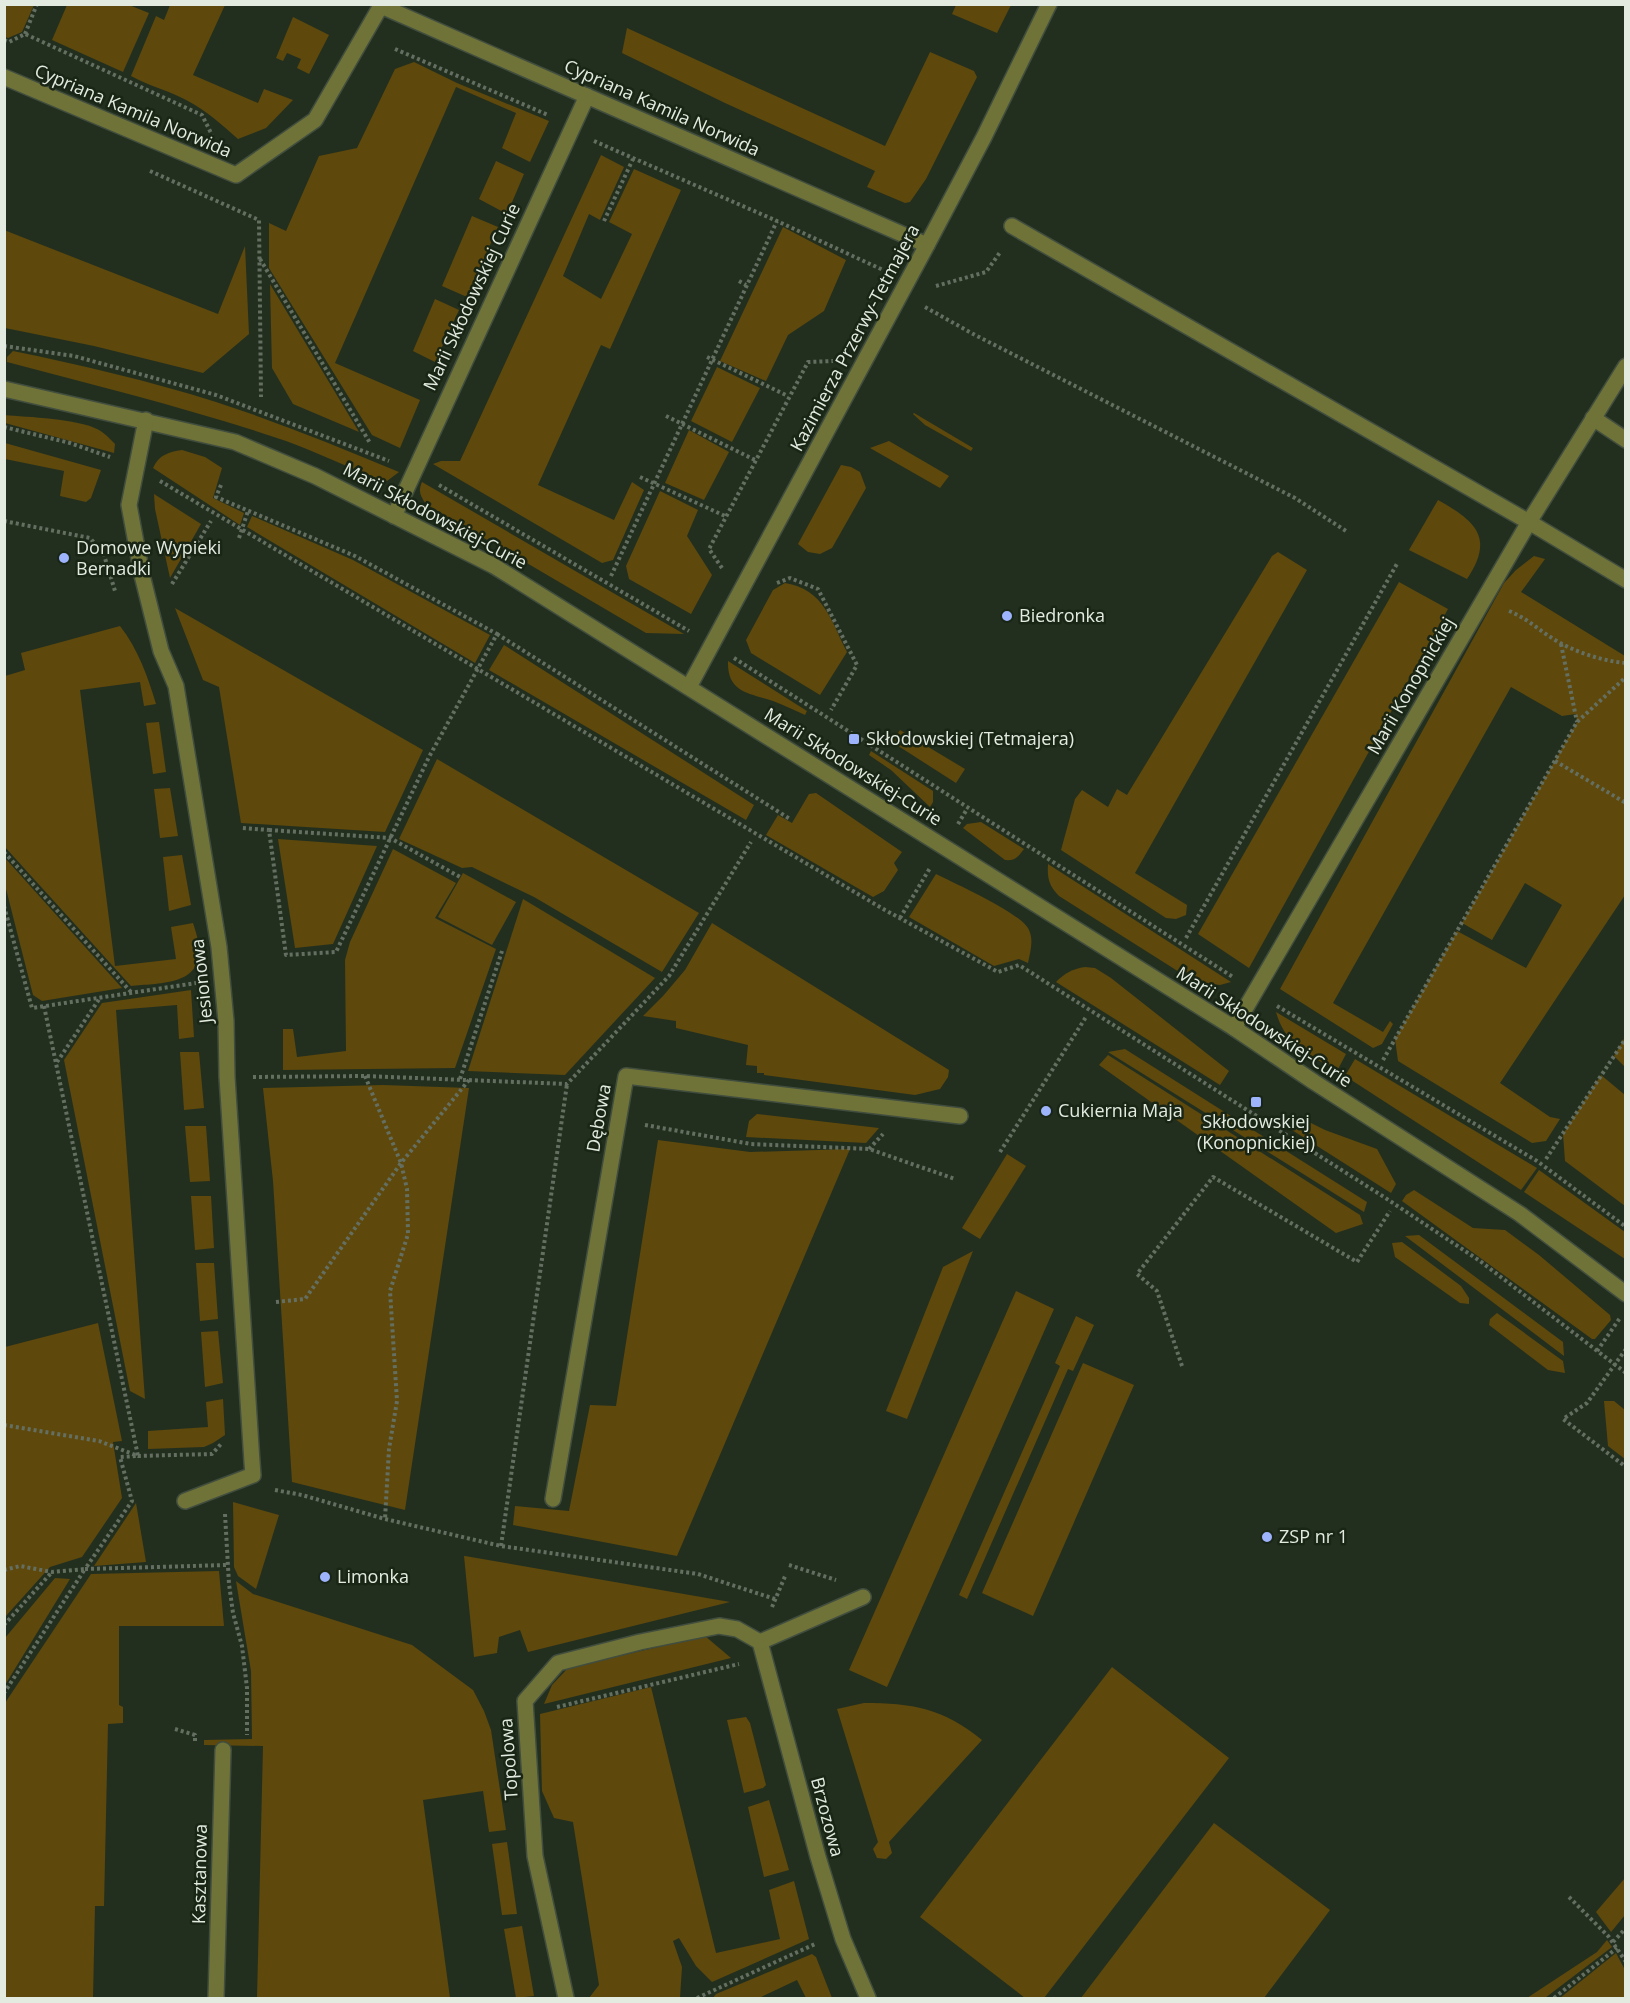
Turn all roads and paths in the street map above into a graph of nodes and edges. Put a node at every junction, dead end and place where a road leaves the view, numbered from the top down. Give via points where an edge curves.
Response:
1 (37, 4) edge
2 (1049, 4) edge
3 (381, 5) edge
4 (25, 34) junction
5 (4, 40) edge
6 (4, 77) edge
7 (586, 96) junction
8 (212, 136) dead end
9 (633, 159) dead end
10 (143, 168) dead end
11 (604, 221) dead end
12 (1012, 226) dead end
13 (927, 245) junction
14 (260, 258) junction
15 (986, 272) dead end
16 (878, 279) dead end
17 (739, 281) dead end
18 (746, 285) junction
19 (925, 289) dead end
20 (919, 304) dead end
21 (4, 346) edge
22 (707, 357) dead end
23 (712, 360) junction
24 (838, 361) dead end
25 (1626, 366) edge
26 (4, 389) edge
27 (788, 396) junction
28 (261, 397) dead end
29 (666, 416) dead end
30 (1593, 418) junction
31 (146, 420) junction
32 (682, 424) junction
33 (4, 427) edge
34 (1626, 440) edge
35 (370, 443) dead end
36 (755, 460) junction
37 (136, 469) junction
38 (414, 472) junction
39 (640, 477) dead end
40 (654, 483) junction
41 (221, 485) dead end
42 (249, 511) junction
43 (394, 516) junction
44 (725, 516) junction
45 (4, 521) edge
46 (1529, 522) junction
47 (241, 529) junction
48 (1346, 531) dead end
49 (239, 538) dead end
50 (1398, 562) dead end
51 (724, 571) dead end
52 (611, 576) dead end
53 (1626, 580) edge
54 (770, 586) dead end
55 (117, 596) dead end
56 (1483, 601) junction
57 (497, 634) junction
58 (1561, 643) junction
59 (710, 645) junction
60 (1626, 663) edge
61 (478, 669) junction
62 (1626, 677) edge
63 (689, 687) junction
64 (831, 711) dead end
65 (1577, 722) junction
66 (1555, 761) junction
67 (1626, 803) edge
68 (790, 819) dead end
69 (242, 828) dead end
70 (268, 830) junction
71 (390, 838) junction
72 (751, 842) dead end
73 (4, 852) edge
74 (460, 877) dead end
75 (4, 906) edge
76 (1186, 938) dead end
77 (502, 951) dead end
78 (200, 982) dead end
79 (1256, 992) junction
80 (132, 993) junction
81 (100, 997) junction
82 (44, 1006) junction
83 (1086, 1017) dead end
84 (1234, 1028) junction
85 (1626, 1038) edge
86 (1383, 1060) dead end
87 (57, 1062) junction
88 (364, 1076) junction
89 (227, 1077) junction
90 (460, 1079) junction
91 (469, 1079) junction
92 (567, 1084) junction
93 (1254, 1114) junction
94 (960, 1116) dead end
95 (618, 1120) junction
96 (1250, 1122) dead end
97 (1000, 1152) dead end
98 (1546, 1159) dead end
99 (401, 1163) junction
100 (955, 1179) dead end
101 (1390, 1211) dead end
102 (1626, 1227) edge
103 (1626, 1294) edge
104 (276, 1302) dead end
105 (1626, 1310) edge
106 (1626, 1349) edge
107 (1597, 1351) junction
108 (1615, 1364) junction
109 (1182, 1366) dead end
110 (1626, 1373) edge
111 (4, 1425) edge
112 (226, 1438) dead end
113 (138, 1456) junction
114 (1626, 1467) edge
115 (267, 1488) dead end
116 (553, 1499) dead end
117 (185, 1502) dead end
118 (225, 1505) dead end
119 (385, 1519) junction
120 (501, 1546) junction
121 (227, 1565) junction
122 (789, 1565) dead end
123 (85, 1569) junction
124 (4, 1570) edge
125 (52, 1572) junction
126 (844, 1582) dead end
127 (862, 1597) dead end
128 (775, 1599) dead end
129 (4, 1625) edge
130 (760, 1642) junction
131 (741, 1674) dead end
132 (4, 1693) edge
133 (525, 1714) junction
134 (247, 1735) dead end
135 (223, 1750) dead end
136 (1569, 1897) dead end
137 (1626, 1928) edge
138 (812, 1933) dead end
139 (1613, 1942) junction
140 (1617, 1948) junction
141 (1626, 1962) edge
142 (216, 1998) edge
143 (566, 1998) edge
144 (699, 1998) edge
145 (868, 1998) edge
146 (1554, 1998) edge

1 - 4 path
2 - 13 street, Kazimierza Przerwy-Tetmajera
3 - 6 street, Cypriana Kamila Norwida via 315,120 236,175
3 - 7 street, Cypriana Kamila Norwida
4 - 5 path via 9,42
4 - 8 path via 202,115
7 - 13 street, Cypriana Kamila Norwida
7 - 38 street, Marii Skłodowskiej Curie
9 - 11 path
10 - 14 path via 259,220
12 - 46 street
13 - 59 street, Kazimierza Przerwy-Tetmajera
14 - 28 path
14 - 35 path
15 - 19 path
16 - 18 path via 884,269 777,221
17 - 18 path
18 - 23 path
20 - 48 path via 1295,498
21 - 38 path via 74,356 216,395
22 - 23 path
23 - 27 path
23 - 32 path
24 - 27 path via 808,362
25 - 30 street, Marii Konopnickiej
26 - 31 street, Marii Skłodowskiej-Curie
27 - 36 path
29 - 32 path
30 - 34 street
30 - 46 street, Marii Konopnickiej
31 - 37 street, Jesionowa
31 - 43 street, Marii Skłodowskiej-Curie via 236,442
32 - 36 path
32 - 40 path
33 - 37 path via 70,443
36 - 44 path
37 - 47 path
37 - 89 street, Jesionowa via 129,505 161,651 176,686 219,947
38 - 43 street, Marii Skłodowskiej Curie
38 - 59 path
39 - 40 path
40 - 44 path
40 - 52 path
41 - 42 path via 216,497
42 - 47 path
42 - 57 path via 355,556
43 - 63 street, Marii Skłodowskiej-Curie via 494,566
44 - 51 path via 709,549
45 - 55 path via 90,538 104,555
46 - 53 street
46 - 56 street, Marii Konopnickiej
47 - 49 path
47 - 61 path
50 - 76 path
54 - 64 path via 790,578 818,589 857,665
56 - 58 path via 1524,617
56 - 79 street, Marii Konopnickiej
57 - 61 path
57 - 68 path
58 - 60 path via 1603,661
58 - 65 path
59 - 63 street, Kazimierza Przerwy-Tetmajera
59 - 79 path
61 - 71 path
61 - 93 path via 885,910 998,972 1019,965
62 - 65 path
63 - 84 street, Marii Skłodowskiej-Curie
65 - 66 path
66 - 67 path
66 - 86 path
69 - 70 path
70 - 71 path
70 - 71 path via 286,955 336,952
71 - 74 path
72 - 92 path via 669,976
73 - 80 path
75 - 82 path via 32,1008
77 - 90 path
78 - 80 path
79 - 84 street, Marii Konopnickiej
79 - 102 path via 1537,1161
80 - 81 path
81 - 82 path
81 - 87 path
82 - 87 path
83 - 97 path
84 - 103 street, Marii Skłodowskiej-Curie via 1520,1214
85 - 98 path
87 - 113 path
88 - 89 path
88 - 90 path
88 - 99 path
89 - 117 street, Jesionowa via 253,1475
90 - 91 path
91 - 92 path
91 - 99 path
92 - 120 path
93 - 96 path
93 - 107 path via 1480,1261
94 - 95 street, Dębowa via 626,1076
95 - 100 path via 752,1144 869,1149
95 - 116 street, Dębowa
99 - 104 path via 305,1299
99 - 119 path via 407,1189 408,1234 390,1291 397,1401 389,1449
101 - 109 path via 1357,1262 1213,1177 1137,1274 1157,1292
105 - 107 path
106 - 108 path
107 - 108 path
108 - 110 path
108 - 114 path via 1587,1403 1561,1421
111 - 113 path via 99,1441
112 - 113 path via 212,1454
113 - 123 path via 120,1457 132,1501
115 - 119 path
118 - 121 path
119 - 120 path
120 - 128 path via 698,1574
121 - 123 path
121 - 134 path via 247,1688
122 - 126 path
123 - 125 path
123 - 132 path
124 - 125 path via 20,1566
125 - 129 path
127 - 130 street
130 - 133 street, Topolowa via 737,1629 719,1626 558,1663 525,1701
130 - 145 street, Brzozowa via 818,1857 843,1939
131 - 133 path via 738,1663
133 - 143 street, Topolowa via 535,1856
135 - 142 street, Kasztanowa
136 - 139 path
137 - 139 path
138 - 144 path via 815,1944
139 - 140 path
140 - 141 path
140 - 146 path

